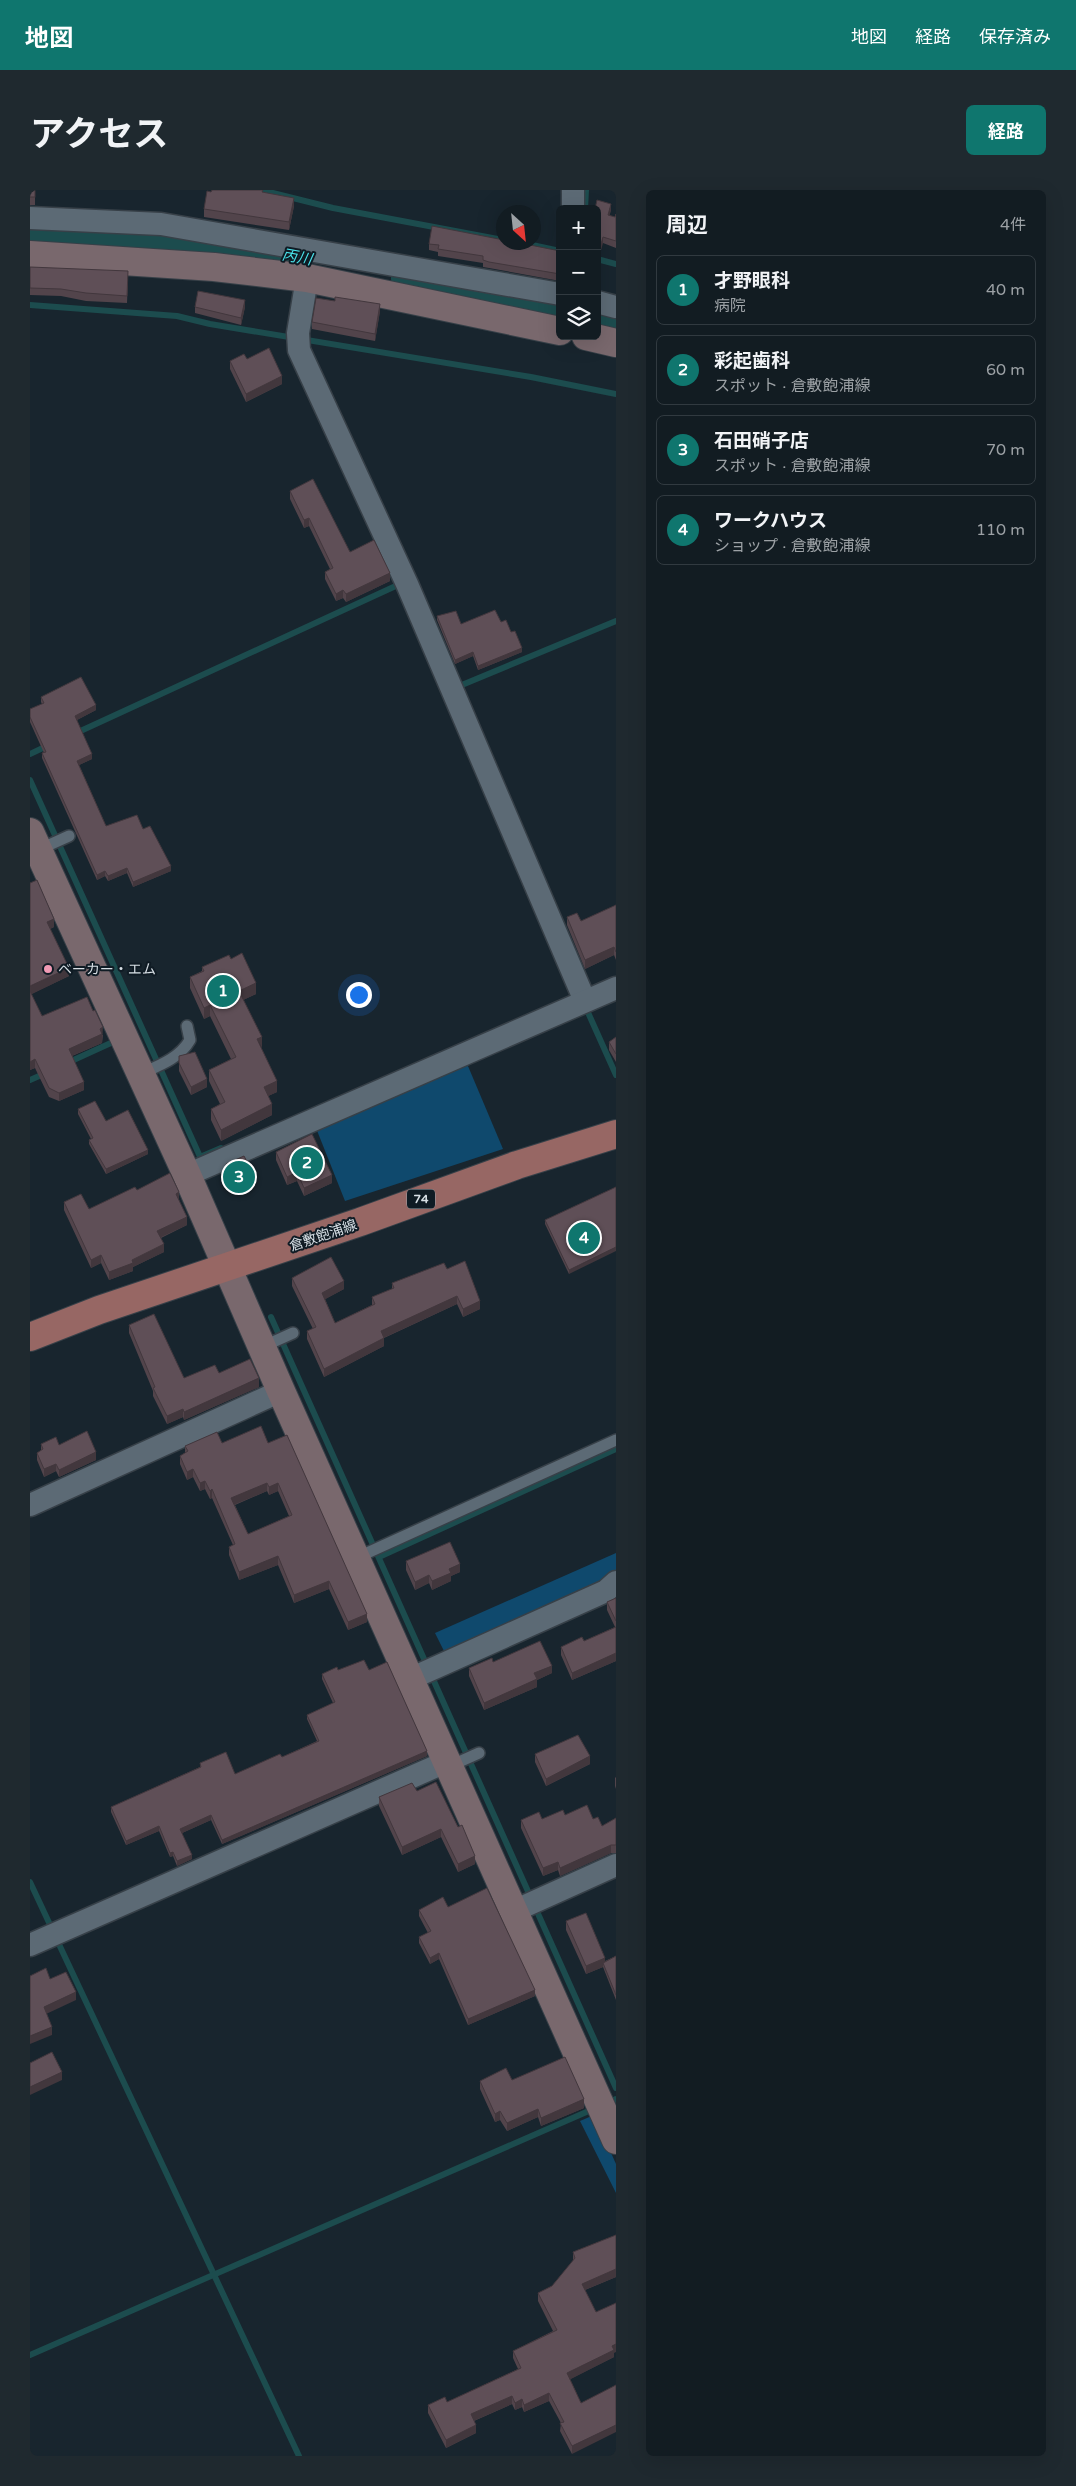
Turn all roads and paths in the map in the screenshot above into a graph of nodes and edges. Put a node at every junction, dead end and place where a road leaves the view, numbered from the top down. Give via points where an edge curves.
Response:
1 (573, 190) edge
2 (573, 205) edge
3 (30, 218) edge
4 (30, 255) edge
5 (307, 278) junction
6 (556, 293) edge
7 (601, 303) edge
8 (616, 306) edge
9 (556, 330) edge
10 (601, 340) edge
11 (616, 343) edge
12 (66, 837) dead end
13 (39, 843) edge
14 (616, 988) edge
15 (585, 1001) junction
16 (187, 1026) dead end
17 (144, 1072) junction
18 (616, 1134) edge
19 (199, 1170) junction
20 (227, 1266) junction
21 (291, 1334) dead end
22 (30, 1337) edge
23 (268, 1344) junction
24 (281, 1391) junction
25 (616, 1440) edge
26 (30, 1505) edge
27 (362, 1555) junction
28 (616, 1582) edge
29 (424, 1672) junction
30 (478, 1754) dead end
31 (453, 1763) junction
32 (616, 1865) edge
33 (527, 1905) junction
34 (30, 1945) edge
35 (616, 2140) edge

1 - 2 street
3 - 6 street via 161,224
4 - 5 street via 214,267
5 - 9 street
5 - 15 street via 299,350 407,584
7 - 8 street
10 - 11 street
12 - 13 lane
13 - 17 street
14 - 15 street
15 - 19 street
16 - 17 lane via 190,1040 186,1047 166,1062
17 - 19 street
18 - 20 main road, 倉敷飽浦線 / 74
19 - 20 street
20 - 22 main road, 倉敷飽浦線 / 74
20 - 23 street
21 - 23 lane
23 - 24 street
24 - 26 street
24 - 27 street
25 - 27 lane
27 - 29 street
28 - 29 street via 606,1591
29 - 31 street
30 - 31 lane
31 - 33 street
31 - 34 street
32 - 33 street
33 - 35 street

